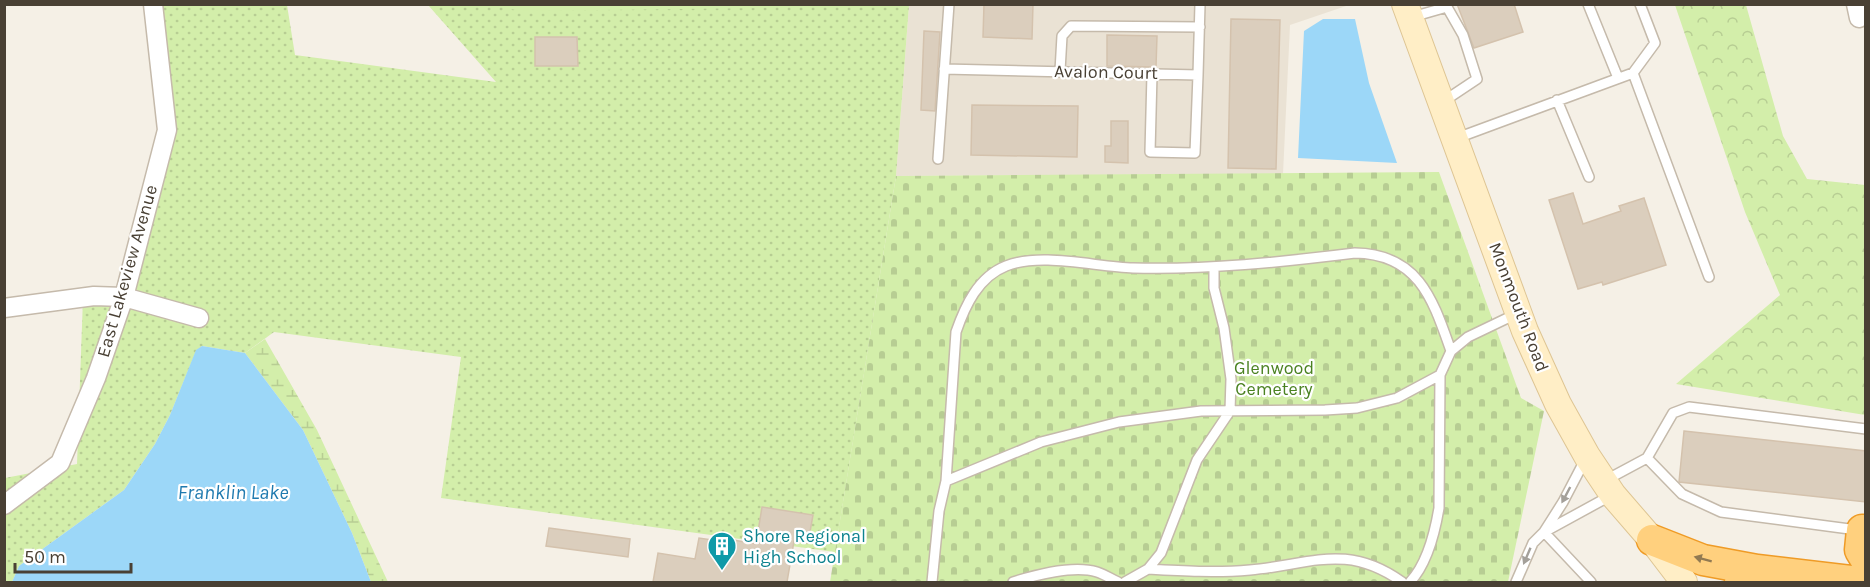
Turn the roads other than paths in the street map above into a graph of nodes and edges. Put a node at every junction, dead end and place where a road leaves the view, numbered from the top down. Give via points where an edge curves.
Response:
1 (153, 4) edge
2 (949, 4) edge
3 (1200, 4) edge
4 (1588, 4) edge
5 (1640, 4) edge
6 (1408, 11) edge
7 (1200, 27) junction
8 (944, 69) junction
9 (1060, 71) junction
10 (1633, 73) junction
11 (1152, 74) junction
12 (1198, 75) junction
13 (1618, 78) junction
14 (1557, 100) junction
15 (1442, 102) junction
16 (1455, 139) junction
17 (938, 159) dead end
18 (1589, 177) dead end
19 (1214, 267) junction
20 (1709, 278) dead end
21 (124, 297) junction
22 (4, 308) edge
23 (1519, 312) junction
24 (199, 318) dead end
25 (1451, 351) junction
26 (1440, 375) junction
27 (1230, 411) junction
28 (1866, 429) edge
29 (1587, 456) junction
30 (1647, 458) junction
31 (946, 481) junction
32 (1609, 488) junction
33 (4, 505) edge
34 (1864, 530) edge
35 (1544, 532) junction
36 (1652, 540) junction
37 (1866, 560) edge
38 (1148, 569) junction
39 (1748, 576) edge
40 (1412, 581) edge
41 (932, 582) edge
42 (1013, 582) edge
43 (1118, 582) edge
44 (1125, 582) edge
45 (1402, 582) edge
46 (1516, 582) edge
47 (1591, 582) edge
48 (1684, 582) edge
49 (1859, 582) edge

1 - 21 street, East Lakeview Avenue via 167,130
2 - 8 lane
3 - 7 lane
4 - 13 lane
5 - 10 lane via 1655,43
6 - 15 main road, Monmouth Road
6 - 15 lane via 1447,7 1463,35 1477,79
7 - 9 lane via 1071,26 1062,36
7 - 12 lane
8 - 9 lane, Avalon Court
8 - 17 lane
9 - 11 lane, Avalon Court
10 - 13 lane
10 - 20 lane
11 - 12 lane, Avalon Court
11 - 12 lane via 1150,152 1195,153
13 - 14 lane
14 - 16 lane
14 - 18 lane
15 - 16 main road, Monmouth Road
16 - 23 main road, Monmouth Road
19 - 25 lane via 1355,253 1388,258 1426,290
19 - 27 lane via 1214,288 1231,379
19 - 31 lane via 1132,268 1031,261 995,272 972,296 956,332
21 - 22 street via 94,296
21 - 24 street
21 - 33 street, East Lakeview Avenue via 96,378 60,463
23 - 25 lane
23 - 29 main road, Monmouth Road via 1558,404
25 - 26 lane
26 - 27 lane via 1397,398 1357,408
26 - 40 lane via 1439,508 1423,561
27 - 31 lane via 1168,415 1077,432 1011,453
27 - 38 lane via 1197,460 1167,542
28 - 30 lane via 1689,407 1673,413
29 - 32 main road, Monmouth Road
29 -> 35 lane
30 - 32 lane
30 - 34 lane via 1682,494 1721,512
31 - 41 lane
32 - 35 lane
32 - 36 main road, Monmouth Road
34 - 37 highway via 1860,550
35 -> 46 lane via 1533,543
35 - 47 lane
39 -> 36 highway
36 - 48 main road, Monmouth Road
38 - 44 lane
38 - 45 lane via 1224,572 1335,558 1376,566
39 - 49 highway
42 - 43 lane via 1083,570

